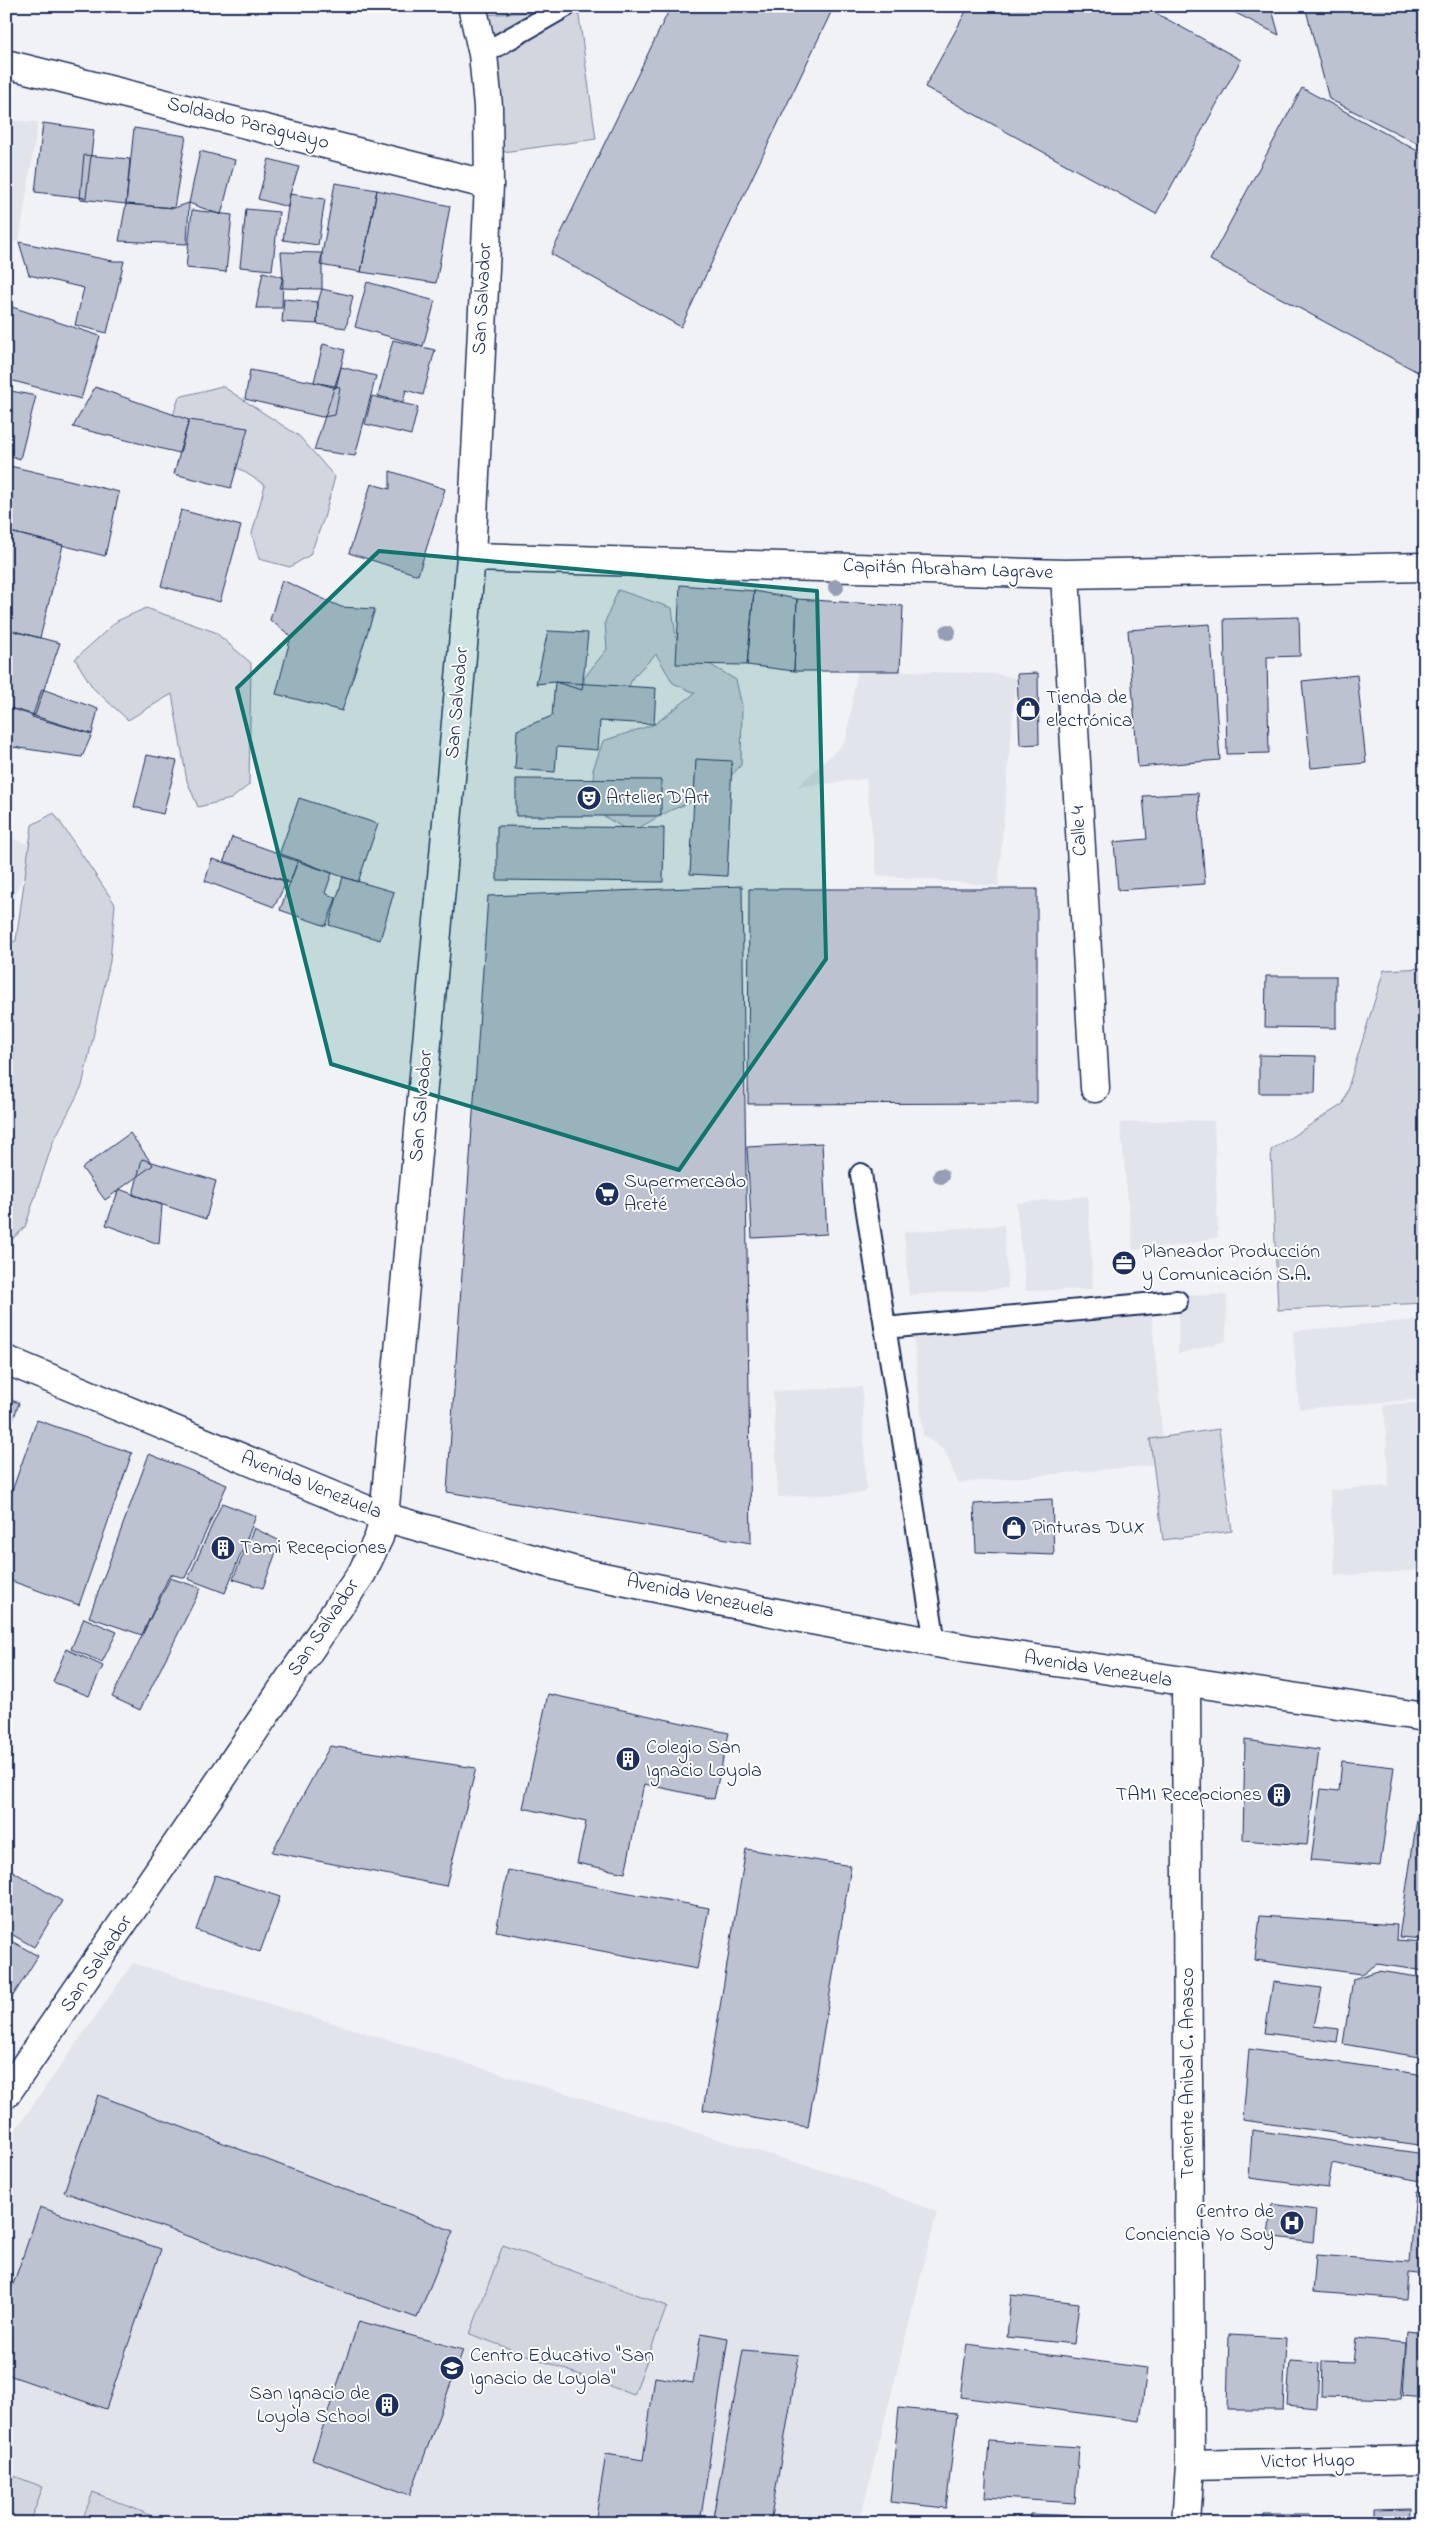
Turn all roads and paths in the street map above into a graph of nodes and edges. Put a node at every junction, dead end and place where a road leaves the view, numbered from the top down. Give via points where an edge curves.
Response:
1 (472, 6) edge
2 (566, 6) edge
3 (484, 54) junction
4 (6, 64) edge
5 (489, 185) junction
6 (471, 557) junction
7 (1425, 567) edge
8 (1065, 574) junction
9 (1095, 1088) dead end
10 (861, 1174) dead end
11 (1177, 1301) dead end
12 (885, 1328) junction
13 (6, 1360) edge
14 (384, 1517) junction
15 (935, 1643) junction
16 (1186, 1683) junction
17 (1425, 1717) edge
18 (6, 2094) edge
19 (1425, 2460) edge
20 (1190, 2465) junction
21 (1186, 2523) edge

1 - 3 street, San Salvador
2 - 3 lane
3 - 5 street, San Salvador
4 - 5 street, Soldado Paraguayo
5 - 6 street, San Salvador
6 - 8 street, Capitán Abraham Lagrave
6 - 14 street, San Salvador
7 - 8 street, Capitán Abraham Lagrave
8 - 9 street, Calle 4
10 - 12 lane
11 - 12 lane
12 - 15 lane
13 - 14 street, Avenida Venezuela
14 - 15 street, Avenida Venezuela via 579,1572
14 - 18 street, San Salvador via 379,1537 362,1572
15 - 16 street, Avenida Venezuela
16 - 17 street, Avenida Venezuela
16 - 20 street, Teniente Anibal C. Anasco
19 - 20 street, Victor Hugo
20 - 21 street, Teniente Anibal C. Anasco

